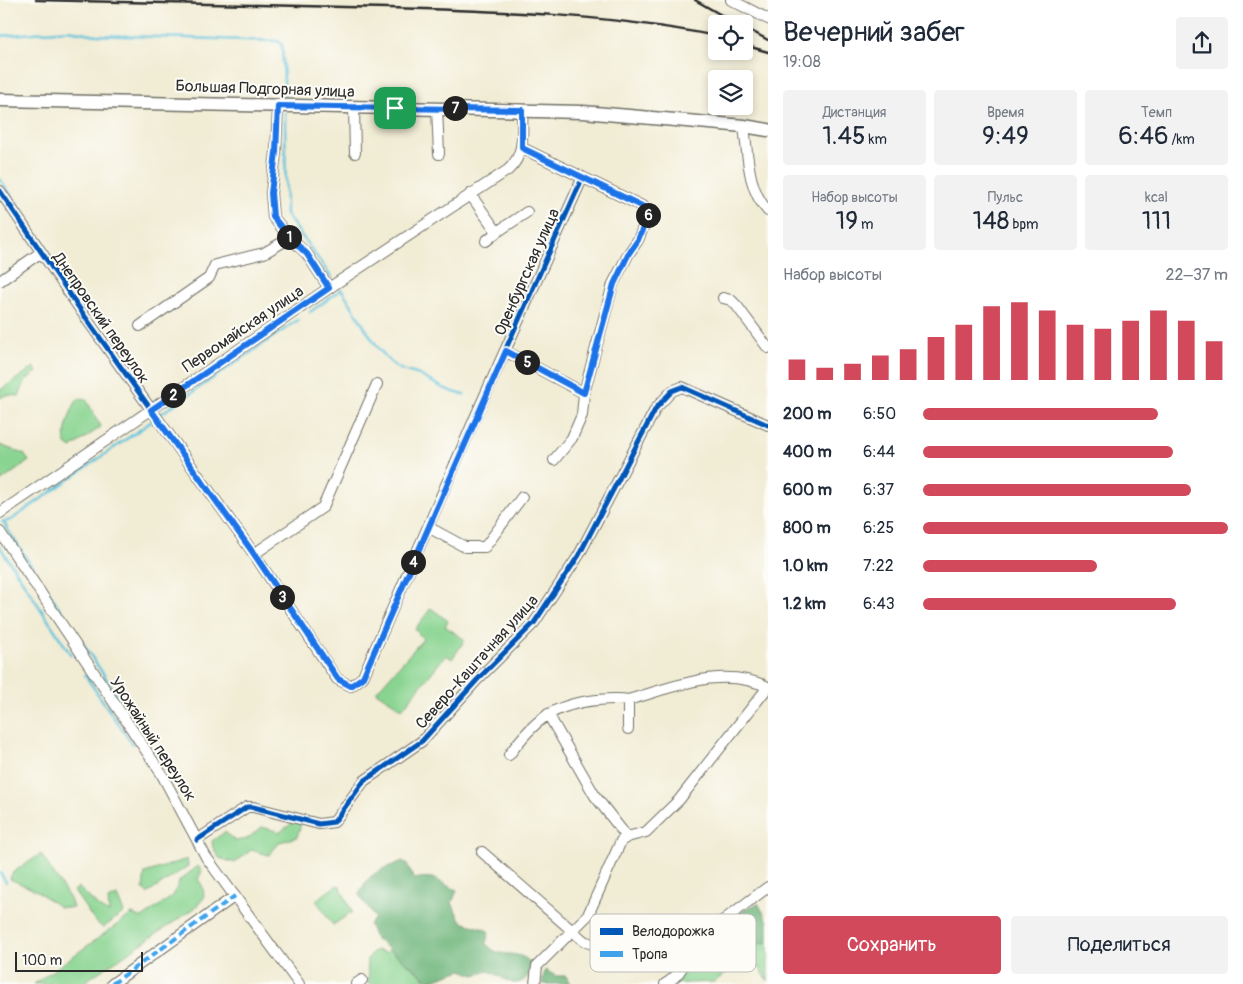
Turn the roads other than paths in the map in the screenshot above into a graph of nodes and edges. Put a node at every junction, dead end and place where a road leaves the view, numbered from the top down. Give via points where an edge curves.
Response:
1 (731, 0) edge
2 (768, 19) edge
3 (0, 100) edge
4 (278, 106) junction
5 (354, 108) junction
6 (437, 108) junction
7 (522, 110) junction
8 (744, 126) junction
9 (768, 130) edge
10 (522, 148) junction
11 (355, 153) dead end
12 (439, 154) dead end
13 (582, 179) junction
14 (0, 192) edge
15 (470, 194) junction
16 (768, 211) edge
17 (527, 212) dead end
18 (498, 232) junction
19 (290, 238) junction
20 (486, 241) dead end
21 (40, 253) junction
22 (0, 281) edge
23 (329, 288) junction
24 (723, 298) dead end
25 (140, 326) dead end
26 (768, 348) edge
27 (506, 351) junction
28 (377, 384) dead end
29 (584, 393) junction
30 (151, 410) junction
31 (768, 425) edge
32 (554, 460) dead end
33 (522, 497) dead end
34 (0, 512) edge
35 (428, 527) junction
36 (0, 532) edge
37 (254, 554) junction
38 (338, 679) joint
39 (768, 687) edge
40 (628, 700) junction
41 (548, 714) junction
42 (628, 729) dead end
43 (509, 755) dead end
44 (627, 836) junction
45 (197, 840) junction
46 (482, 852) dead end
47 (768, 887) edge
48 (235, 896) junction
49 (732, 914) edge
50 (572, 933) junction
51 (590, 943) edge
52 (679, 972) edge
53 (112, 984) edge
54 (299, 984) edge
55 (535, 984) edge
56 (664, 984) edge

1 - 2 street
3 - 4 main road, Большая Подгорная улица
4 - 5 main road, Большая Подгорная улица
4 - 19 street via 271,193 273,217
5 - 6 main road, Большая Подгорная улица
5 - 11 street
6 - 7 main road, Большая Подгорная улица
6 - 12 street
7 - 8 main road, Большая Подгорная улица
7 - 10 street
8 - 9 main road, Большая Подгорная улица
8 - 16 street via 752,182 758,200
10 - 13 street
10 - 15 street, Первомайская улица via 508,170
13 - 27 street, Оренбургская улица
13 - 29 street via 650,210 614,284
14 - 21 street, Днепровский переулок
15 - 18 street
15 - 23 street, Первомайская улица
17 - 18 street
18 - 20 street
19 - 23 street via 307,254
19 - 25 street via 264,253 214,265 209,278
21 - 22 street
21 - 30 street, Днепровский переулок
23 - 30 street, Первомайская улица
24 - 26 street via 734,302
27 - 29 street
27 - 35 street, Оренбургская улица
28 - 37 street via 323,507
29 - 32 street via 582,415 572,438
30 - 34 street, Первомайская улица
30 - 37 street, Днепровский переулок
31 - 45 street, Северо-Каштачная улица via 682,387 672,391 656,408 580,555 534,623 422,741 364,781 334,822 319,824 263,808 247,807
33 - 35 street via 485,547 465,547
35 - 38 street, Оренбургская улица via 363,677 351,686
36 - 45 street, Урожайный переулок via 161,773
37 - 38 street, Днепровский переулок
39 - 40 street via 753,679 727,676
39 - 44 street via 680,800 646,832
40 - 41 street via 576,702
40 - 42 street
41 - 43 street via 530,727
41 - 44 street via 595,796
44 - 50 street via 613,857 588,915
45 - 48 street, Урожайный переулок
46 - 50 street
47 - 49 street
48 - 53 street
48 - 54 street, Урожайный переулок
50 - 51 street
50 - 55 street via 536,966
52 - 56 street

